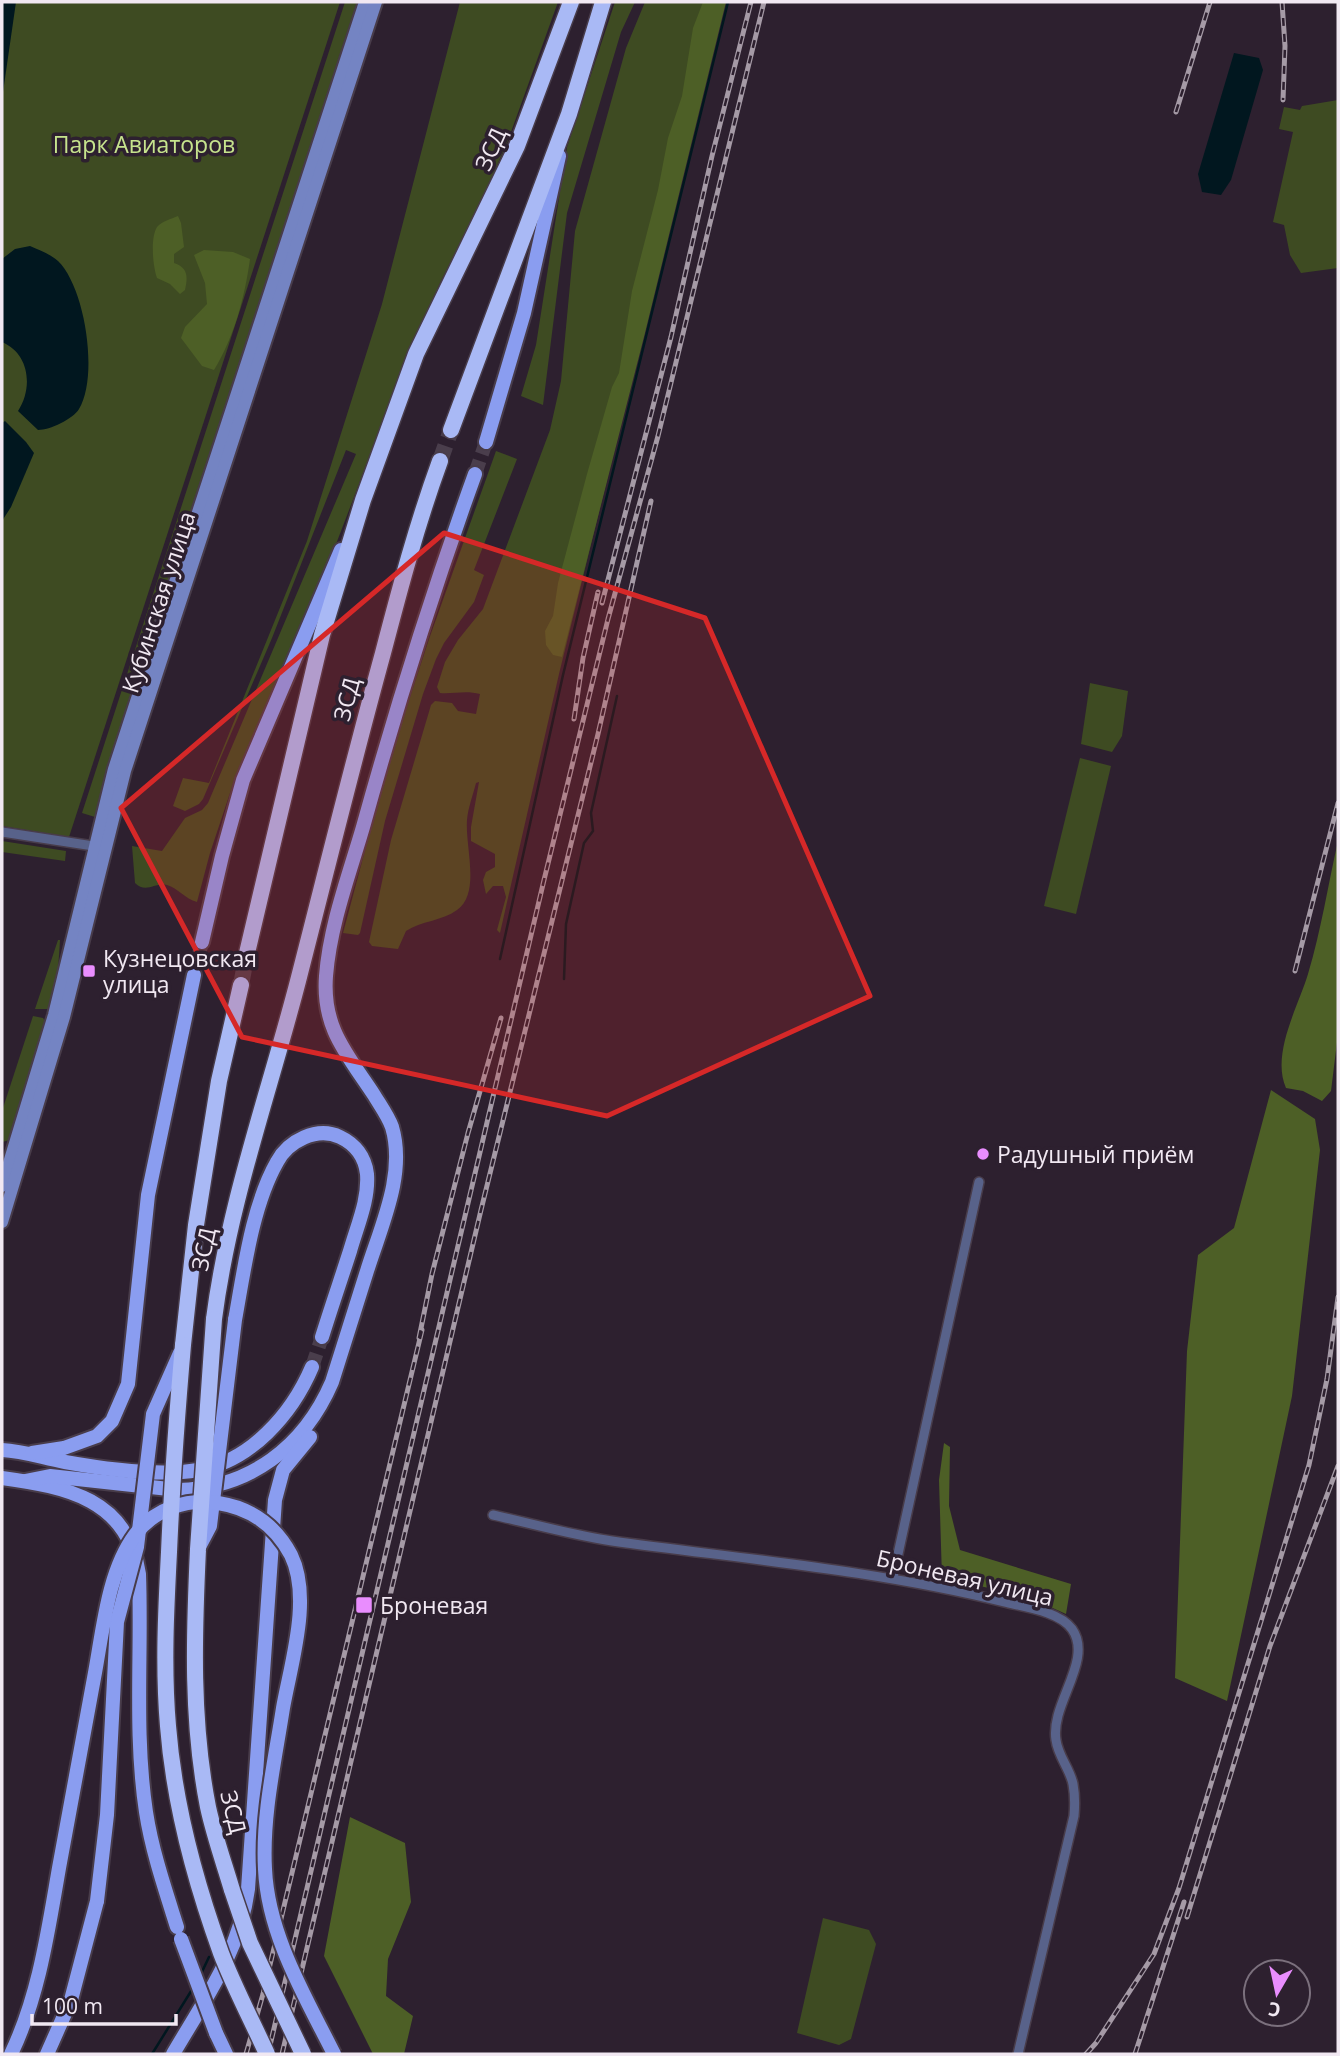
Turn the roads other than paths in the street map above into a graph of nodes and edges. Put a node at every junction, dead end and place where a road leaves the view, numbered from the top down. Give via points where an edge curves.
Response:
1 (365, 2) edge
2 (376, 2) edge
3 (571, 2) edge
4 (603, 2) edge
5 (569, 114) junction
6 (451, 430) tunnel mouth
7 (486, 442) tunnel mouth
8 (440, 461) tunnel mouth
9 (475, 474) tunnel mouth
10 (363, 500) junction
11 (2, 832) edge
12 (100, 847) junction
13 (202, 942) tunnel mouth
14 (247, 953) tunnel mouth
15 (194, 975) tunnel mouth
16 (240, 985) tunnel mouth
17 (979, 1182) dead end
18 (2, 1186) edge
19 (384, 1217) junction
20 (2, 1222) edge
21 (322, 1337) tunnel mouth
22 (183, 1345) junction
23 (312, 1367) tunnel mouth
24 (4, 1449) edge
25 (32, 1453) junction
26 (2, 1478) edge
27 (25, 1481) junction
28 (493, 1515) dead end
29 (198, 1549) junction
30 (893, 1577) junction
31 (11, 2054) edge
32 (47, 2054) edge
33 (173, 2054) edge
34 (226, 2054) edge
35 (267, 2054) edge
36 (303, 2054) edge
37 (334, 2054) edge
38 (1018, 2054) edge

1 - 12 main road, Кубинская улица via 114,769
2 - 12 main road, Кубинская улица
3 - 10 highway, ЗСД via 517,146 416,354
4 - 5 highway
5 - 6 highway
5 - 7 main road via 524,313
8 - 29 highway, ЗСД, bridge via 420,516 359,738 221,1268
9 - 19 main road via 373,789 326,975 326,1000 341,1049 368,1085 391,1126 396,1146
10 - 13 main road via 243,780
10 - 14 highway, ЗСД via 322,635
11 - 12 street
12 - 18 main road, Кубинская улица
12 - 20 main road, Кубинская улица via 64,1017
15 - 25 main road via 148,1195 128,1384 112,1421 97,1436
16 - 22 highway, ЗСД via 196,1224
17 - 30 street
19 - 27 main road via 322,1406 272,1460 229,1483 195,1489 160,1490 50,1476
19 - 33 main road via 333,1399 320,1424 283,1470 275,1500 242,1923 230,1955
21 - 29 main road, bridge via 367,1183 358,1150 336,1135 320,1133 289,1146 277,1160 261,1203 235,1321 210,1526
22 - 32 main road, bridge via 153,1414 137,1547 117,1622 107,1815 97,1901 71,2000
22 - 35 highway, ЗСД, bridge via 167,1581 168,1727 182,1817 205,1904 222,1955
23 - 25 main road via 296,1397 266,1435 216,1465 153,1472
24 - 25 main road
26 - 27 main road
27 - 34 main road, bridge via 106,1510 120,1523 136,1556 146,1814 194,1980
28 - 30 street, Броневая улица via 611,1541
29 - 36 highway, ЗСД, bridge via 196,1725 208,1809 250,1943
30 - 38 street, Броневая улица via 1051,1616 1069,1625 1077,1639 1078,1660 1056,1724 1056,1740 1073,1783 1074,1816
31 - 37 main road, bridge via 42,1960 119,1568 145,1523 184,1504 207,1502 236,1506 258,1516 280,1537 300,1586 298,1625 270,1795 265,1867 274,1924

